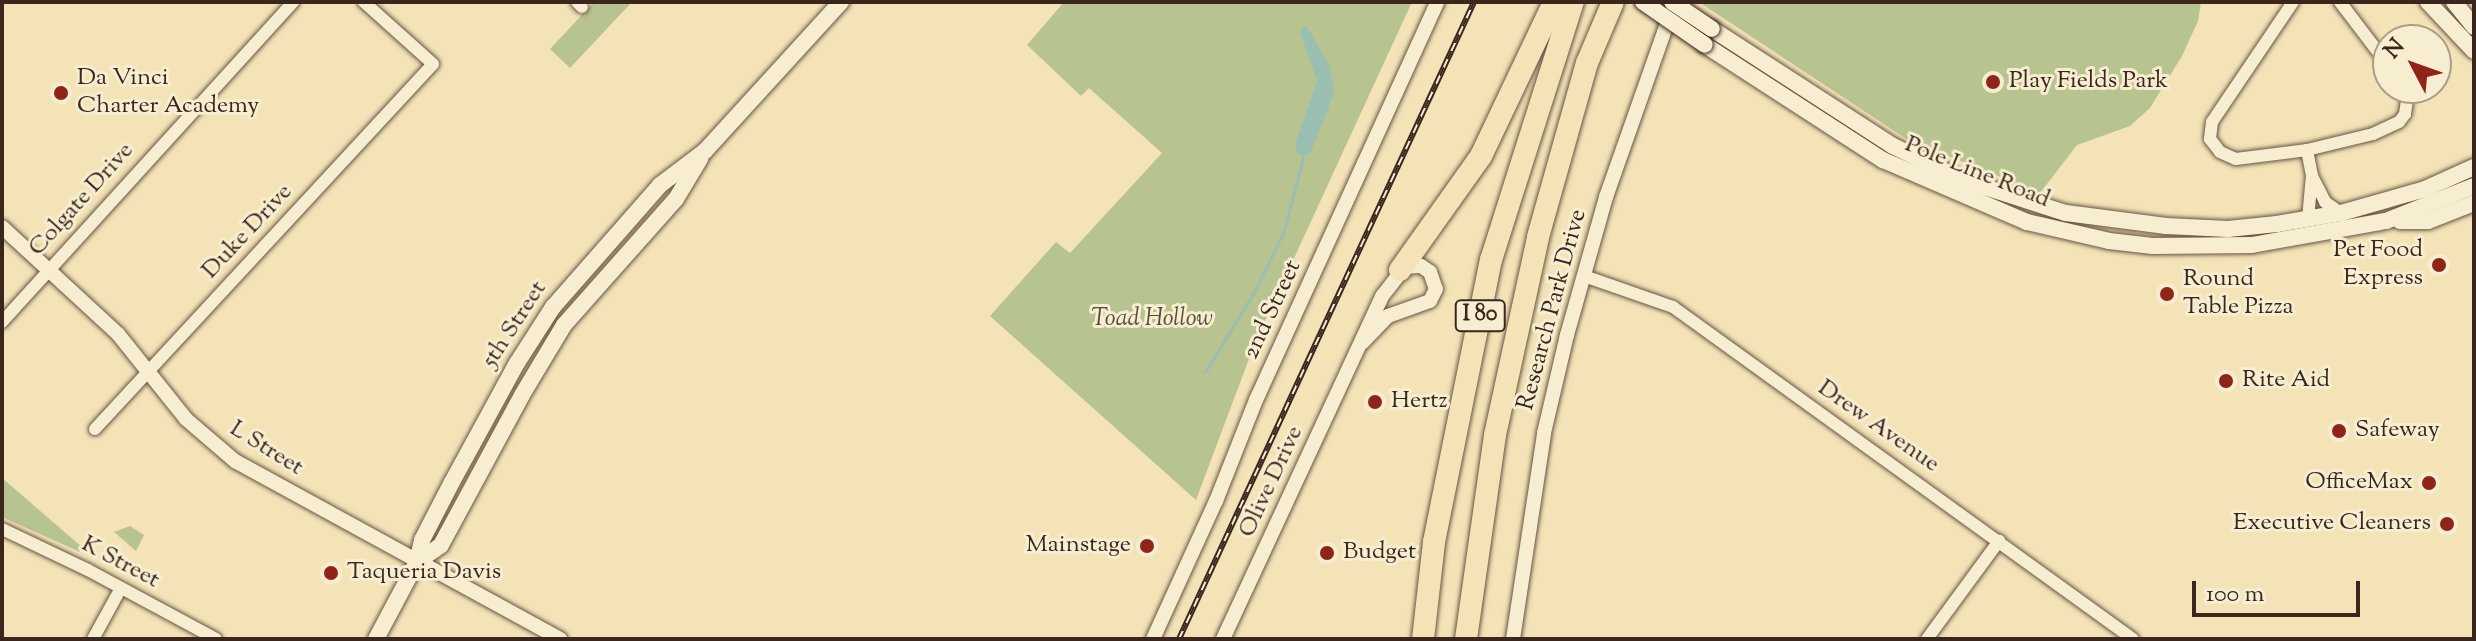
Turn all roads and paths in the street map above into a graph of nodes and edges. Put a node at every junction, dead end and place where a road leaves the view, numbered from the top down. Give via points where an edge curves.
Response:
1 (293, 2) edge
2 (364, 2) edge
3 (841, 2) edge
4 (1437, 2) edge
5 (1554, 2) edge
6 (1573, 2) edge
7 (1613, 2) edge
8 (1643, 2) edge
9 (1674, 2) edge
10 (2293, 2) edge
11 (2340, 2) edge
12 (2428, 2) edge
13 (2454, 2) edge
14 (2446, 24) edge
15 (2474, 27) edge
16 (2452, 31) edge
17 (2452, 33) edge
18 (1709, 37) junction
19 (2372, 44) edge
20 (2474, 51) edge
21 (2474, 67) edge
22 (2406, 104) edge
23 (2307, 150) junction
24 (2473, 167) edge
25 (2312, 175) junction
26 (2474, 186) edge
27 (2474, 203) edge
28 (2341, 213) junction
29 (2308, 219) junction
30 (2386, 221) junction
31 (2, 227) edge
32 (49, 269) junction
33 (1400, 270) junction
34 (1584, 276) junction
35 (2, 322) edge
36 (1362, 343) junction
37 (149, 372) junction
38 (95, 429) dead end
39 (2, 529) edge
40 (1999, 541) junction
41 (417, 562) junction
42 (121, 588) junction
43 (93, 639) edge
44 (216, 639) edge
45 (376, 639) edge
46 (560, 639) edge
47 (1153, 639) edge
48 (1223, 639) edge
49 (1423, 639) edge
50 (1466, 639) edge
51 (1513, 639) edge
52 (1927, 639) edge
53 (2133, 639) edge

1 - 32 street, Colgate Drive
2 - 37 street, Duke Drive via 433,64
3 - 41 main road, 5th Street via 705,151 660,185 564,292 542,322 422,540
4 - 47 street, 2nd Street
5 - 33 highway via 1481,156
6 - 49 highway, I 80 via 1491,260 1434,542
7 - 50 highway, I 80 via 1587,63 1538,237 1495,435
8 - 18 main road, Pole Line Road, bridge
9 - 18 main road, Pole Line Road, bridge
9 - 34 street, Research Park Drive via 1625,138
10 - 23 street via 2209,131 2213,145 2236,159
11 - 19 street
12 - 14 main road
13 - 15 main road
16 - 20 main road
17 - 21 main road
18 - 29 main road, Pole Line Road via 1891,145 2012,198 2066,213 2166,226 2228,229
18 - 30 main road, Pole Line Road via 1883,160 2039,226 2153,246 2238,245
22 - 23 street via 2399,122
23 - 25 street
24 - 28 main road, Pole Line Road via 2425,189
25 - 28 street via 2325,202
25 - 29 street
26 - 30 main road, Pole Line Road
27 - 30 main road via 2428,221
28 - 29 main road, Pole Line Road
31 - 32 street, L Street
32 - 35 street, Colgate Drive
32 - 37 street, L Street via 118,334
33 - 36 street, Olive Drive via 1365,327
33 - 36 street, Olive Drive via 1411,265 1427,269 1436,282 1434,296 1425,305 1388,316
34 - 40 street, Drew Avenue via 1673,307
34 - 51 street, Research Park Drive via 1544,433
36 - 48 street, Olive Drive
37 - 38 street, Duke Drive
37 - 41 street, L Street via 186,419 235,461
39 - 42 street, K Street
40 - 52 street
40 - 53 street, Drew Avenue
41 - 45 main road, 5th Street
41 - 46 street, L Street
42 - 43 street
42 - 44 street, K Street

